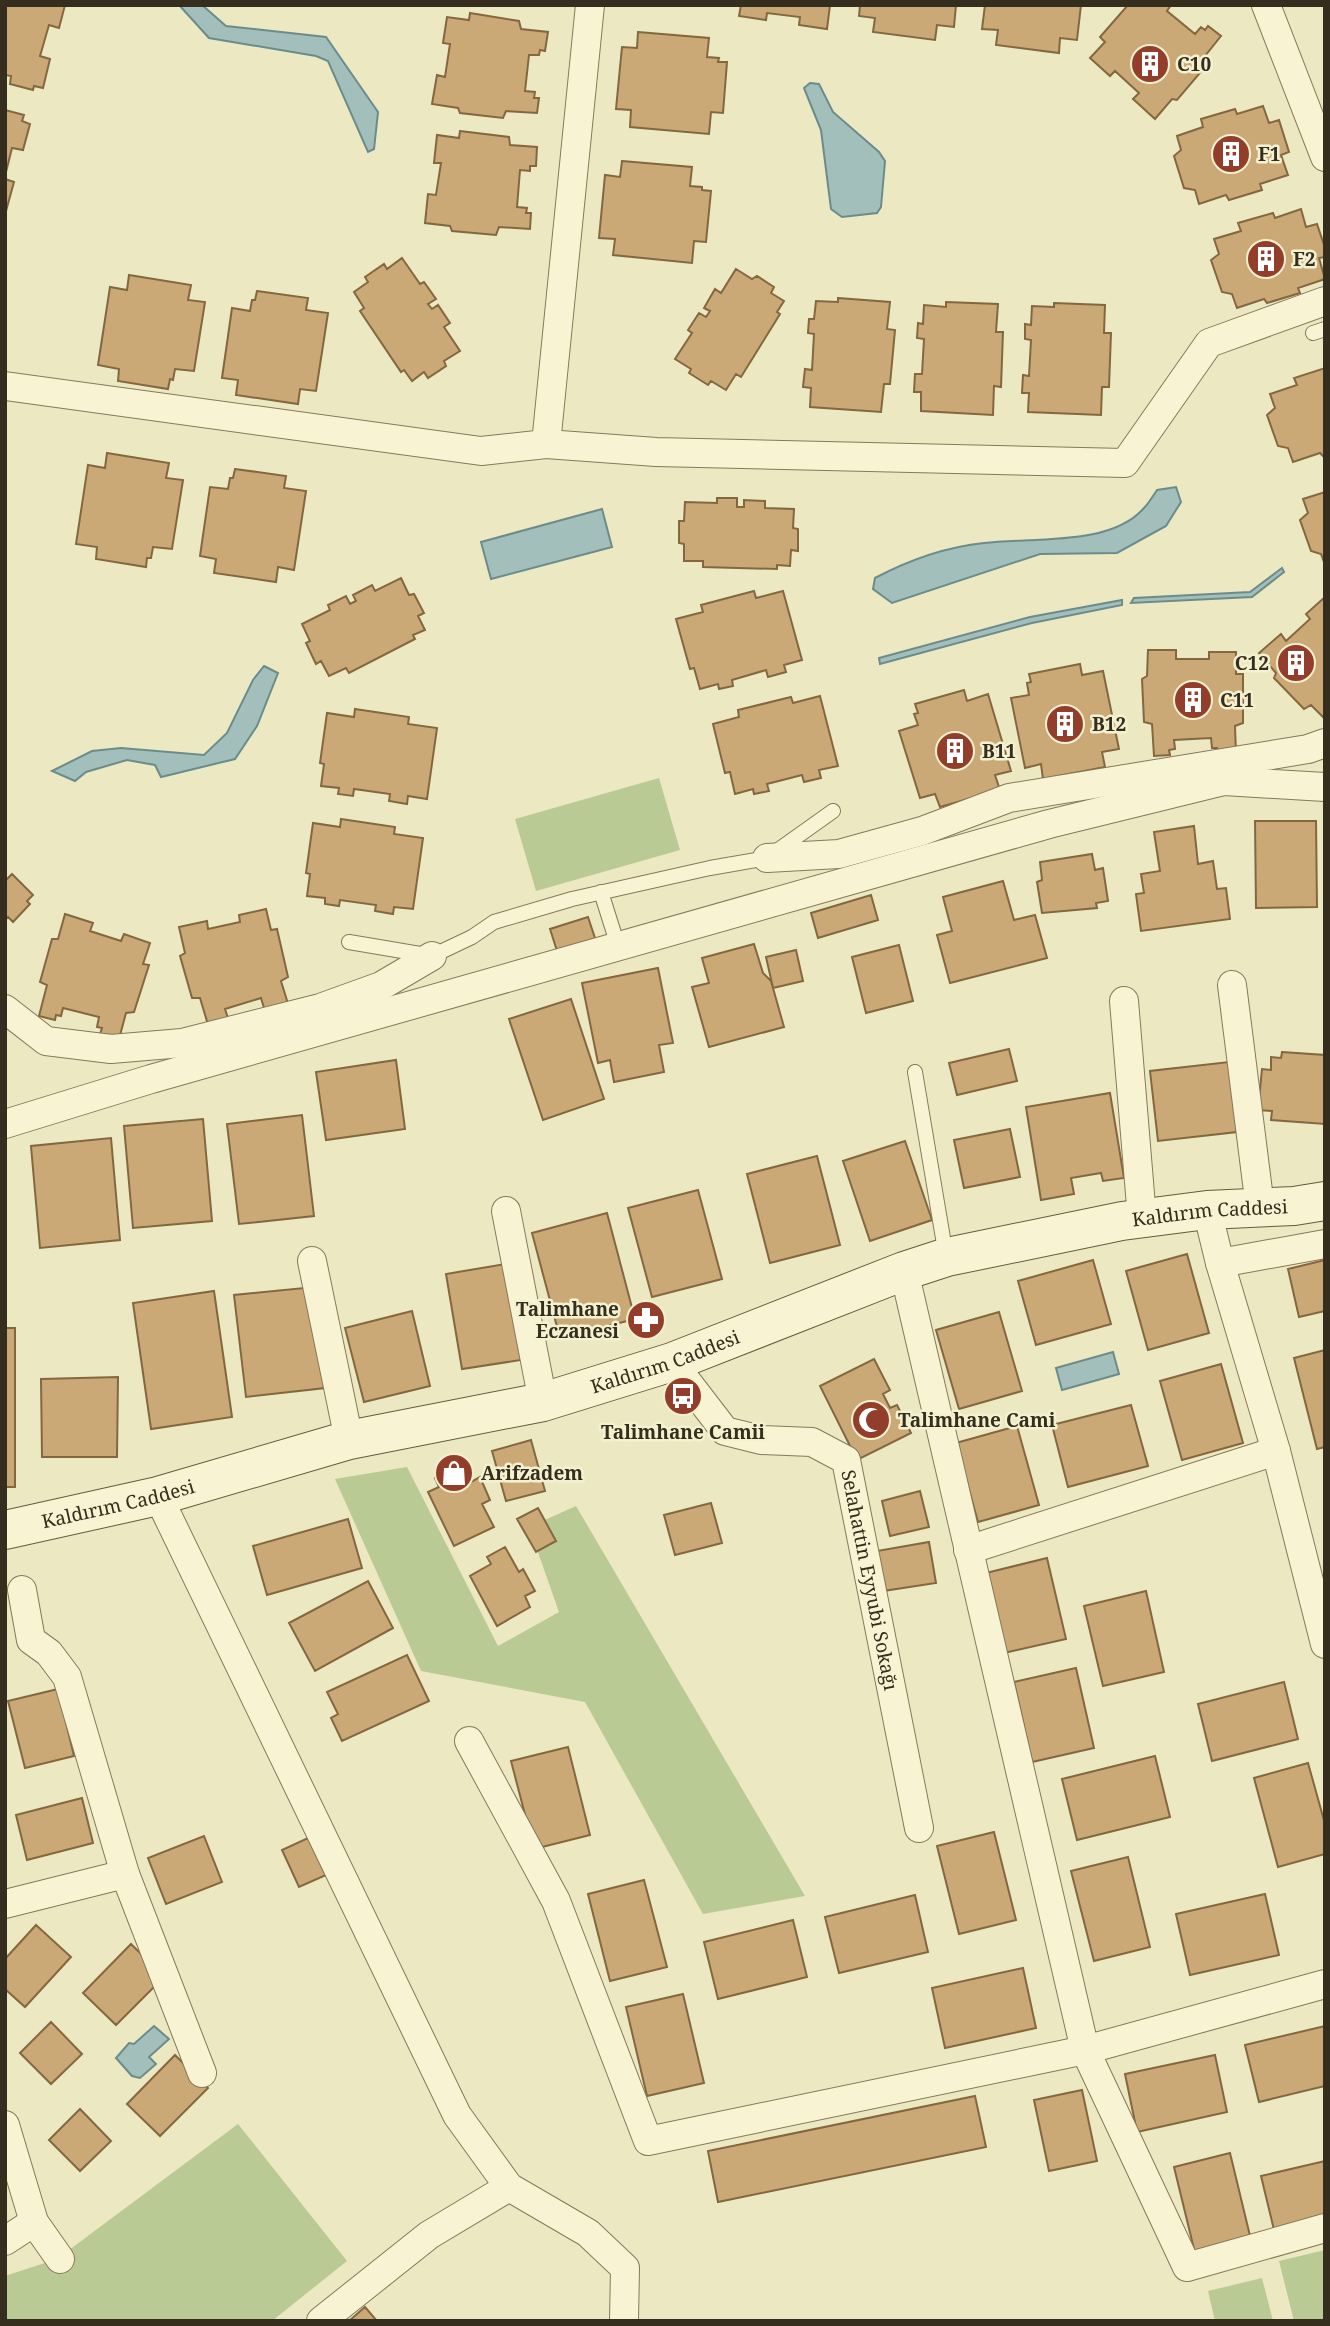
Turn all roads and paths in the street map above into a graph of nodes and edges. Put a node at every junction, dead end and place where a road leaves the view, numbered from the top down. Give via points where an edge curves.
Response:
1 (590, 5) edge
2 (1266, 5) edge
3 (1325, 157) edge
4 (1325, 301) edge
5 (5, 386) edge
6 (546, 444) junction
7 (1325, 743) edge
8 (1325, 787) edge
9 (833, 811) dead end
10 (768, 858) junction
11 (601, 892) junction
12 (349, 942) dead end
13 (618, 946) junction
14 (432, 956) junction
15 (1233, 985) dead end
16 (1125, 1001) dead end
17 (5, 1009) edge
18 (915, 1072) dead end
19 (5, 1124) edge
20 (1325, 1201) edge
21 (1260, 1207) junction
22 (1207, 1210) junction
23 (506, 1212) dead end
24 (1142, 1218) junction
25 (1325, 1244) edge
26 (947, 1257) junction
27 (312, 1262) dead end
28 (1220, 1263) junction
29 (904, 1271) junction
30 (672, 1362) junction
31 (543, 1402) junction
32 (349, 1440) junction
33 (1276, 1451) junction
34 (158, 1496) junction
35 (5, 1530) edge
36 (968, 1550) junction
37 (22, 1590) dead end
38 (1325, 1644) edge
39 (469, 1741) dead end
40 (919, 1828) dead end
41 (125, 1874) junction
42 (5, 1904) edge
43 (1325, 1984) edge
44 (1085, 2050) junction
45 (202, 2073) dead end
46 (5, 2125) edge
47 (509, 2187) junction
48 (34, 2222) junction
49 (1325, 2228) edge
50 (5, 2241) edge
51 (60, 2259) dead end
52 (321, 2321) edge
53 (624, 2321) edge

1 - 6 street
2 - 3 street
4 - 6 street via 1209,343 1125,463 656,452
5 - 6 street via 481,451
7 - 10 street via 1009,798 922,831 839,854
8 - 13 street via 1224,781 1049,824
9 - 10 lane
10 - 11 lane
11 - 13 lane
11 - 14 lane via 494,922
12 - 14 lane
13 - 19 street
14 - 17 street via 381,986 320,1008 182,1043 111,1049 46,1041
15 - 21 street
16 - 24 street
18 - 26 lane
20 - 21 street, Kaldırım Caddesi
21 - 22 street, Kaldırım Caddesi
22 - 24 street, Kaldırım Caddesi
22 - 28 street
23 - 31 street
24 - 26 street, Kaldırım Caddesi
25 - 28 street
26 - 29 street, Kaldırım Caddesi
27 - 32 street
28 - 33 street
29 - 30 street, Kaldırım Caddesi
29 - 36 street
30 - 31 street, Kaldırım Caddesi
30 - 40 street, Selahattin Eyyubi Sokağı via 725,1431 761,1440 812,1442 846,1460
31 - 32 street, Kaldırım Caddesi
32 - 34 street, Kaldırım Caddesi
33 - 36 street
33 - 38 street
34 - 35 street, Kaldırım Caddesi
34 - 47 street via 457,2115
36 - 44 street
37 - 41 street via 31,1640 68,1677
39 - 44 street via 556,1901 648,2141
41 - 42 street
41 - 45 street
43 - 44 street
44 - 49 street via 1186,2267
46 - 48 street
47 - 52 street via 429,2235
47 - 53 street via 587,2233 625,2268
48 - 50 street
48 - 51 street

